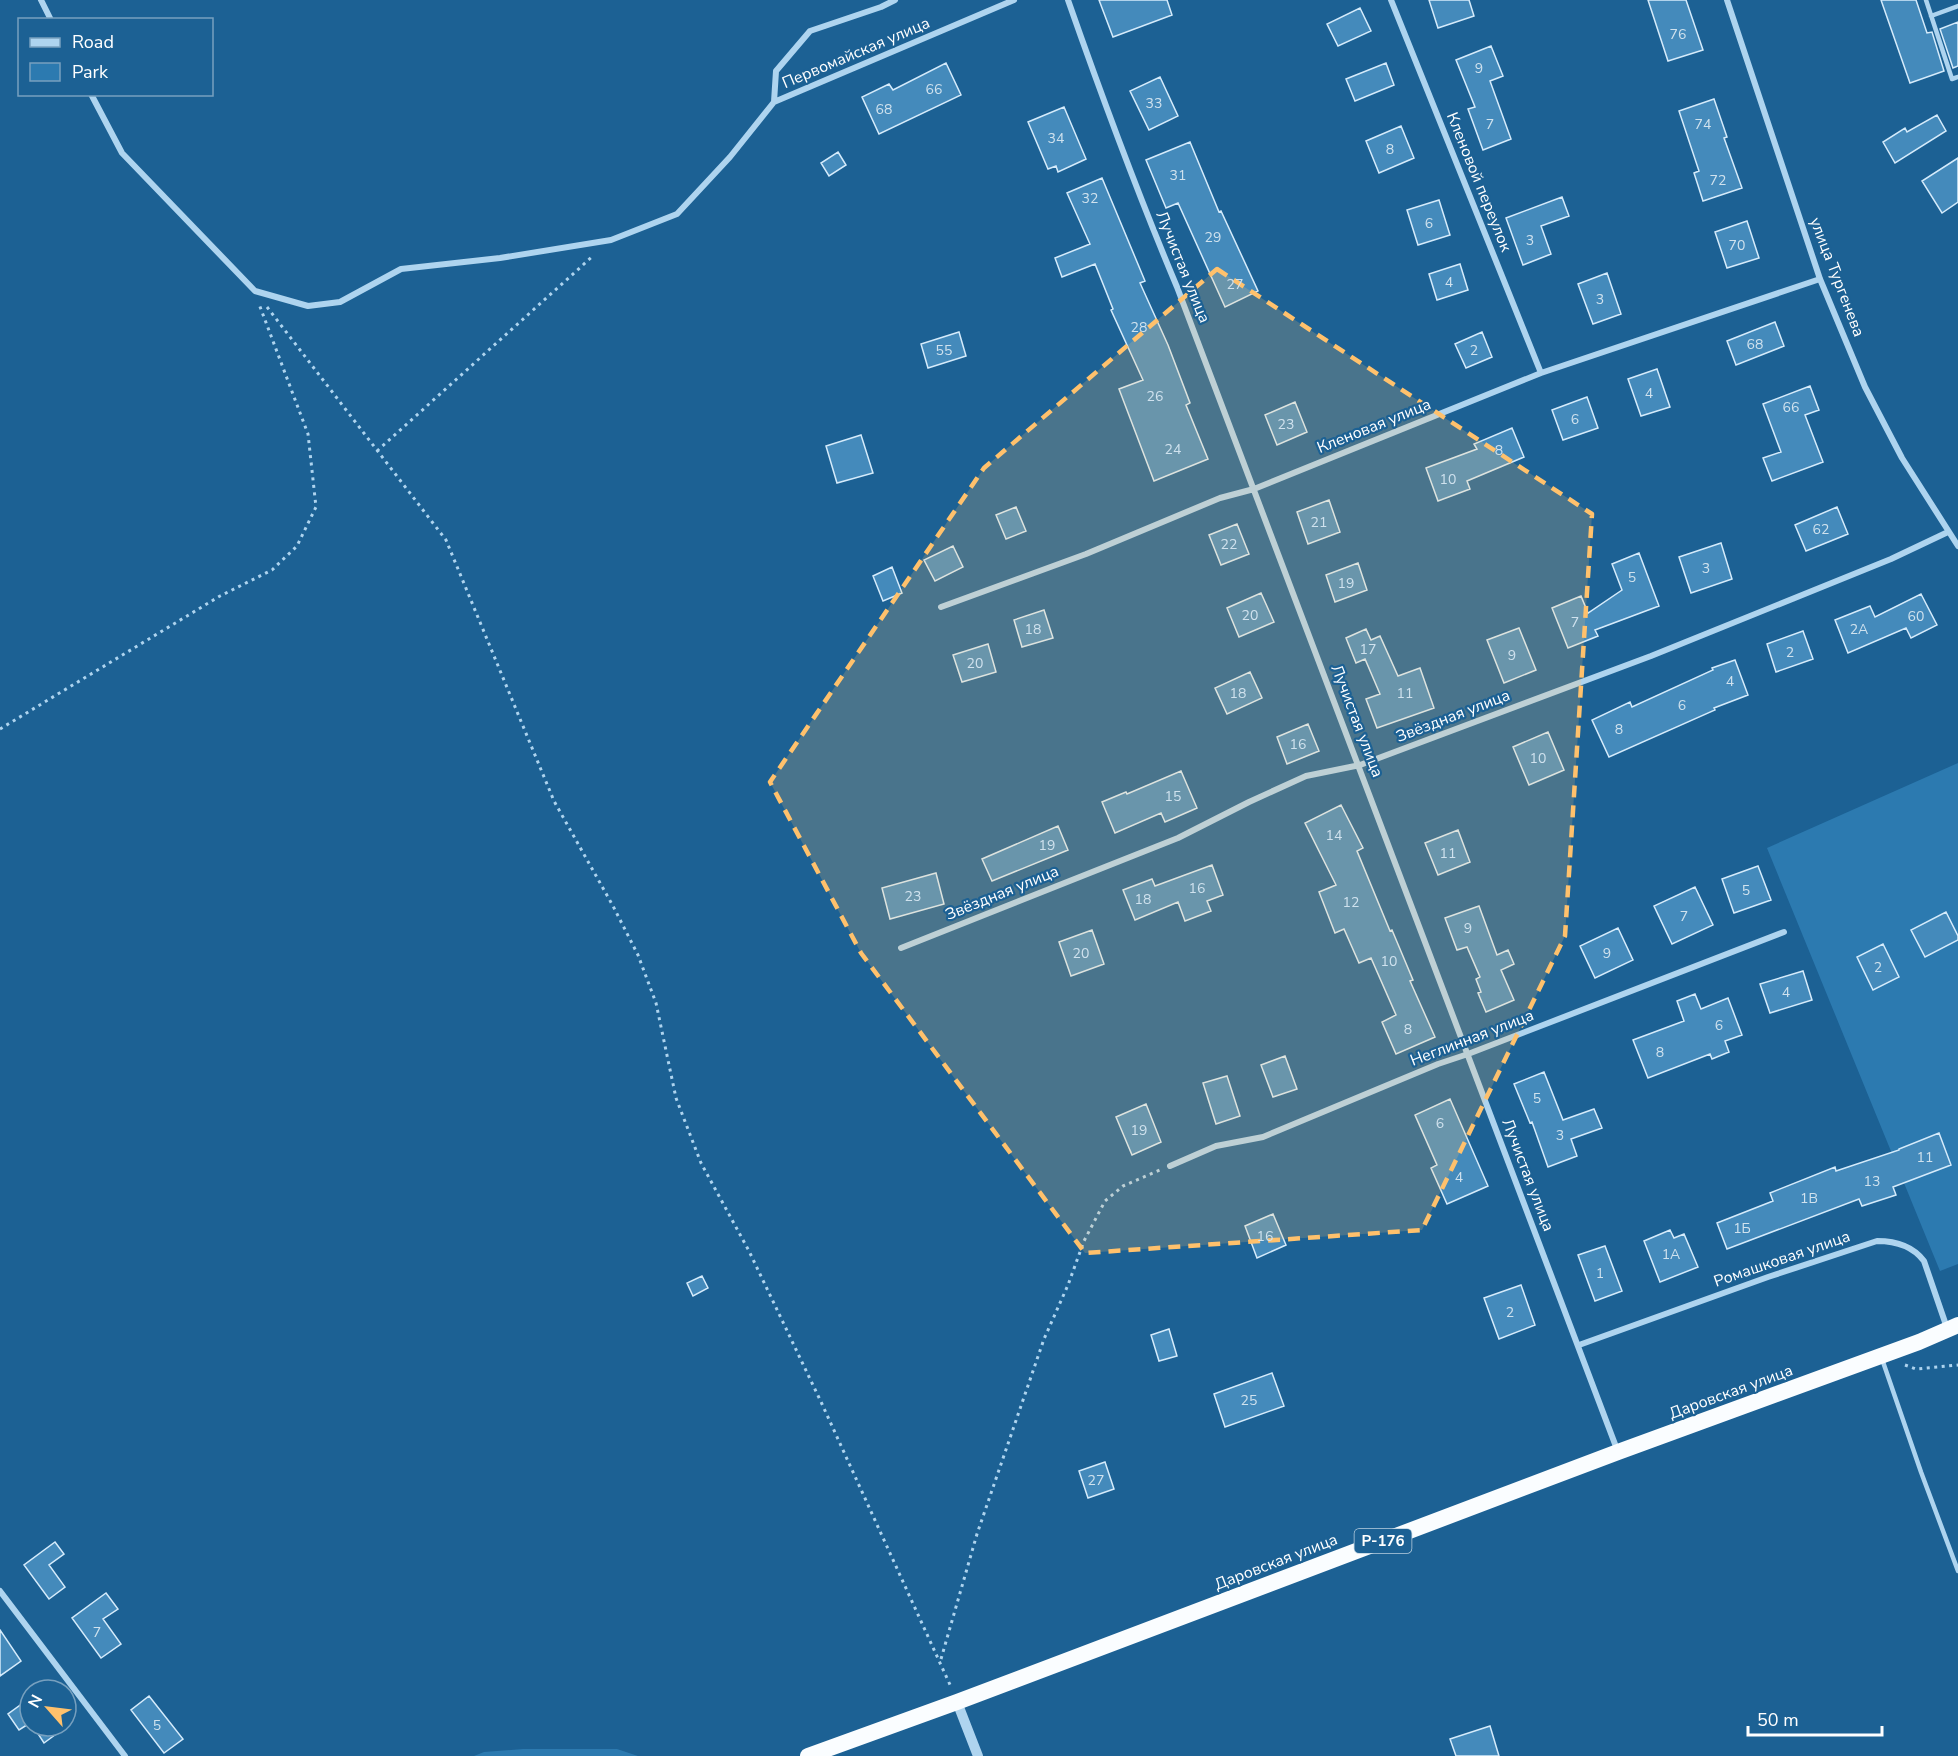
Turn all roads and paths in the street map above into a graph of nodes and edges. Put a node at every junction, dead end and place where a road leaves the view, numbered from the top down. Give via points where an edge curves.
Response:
1 (40, 0) edge
2 (895, 0) edge
3 (1014, 0) edge
4 (1068, 0) edge
5 (1391, 0) edge
6 (1727, 0) edge
7 (1926, 0) edge
8 (1958, 6) edge
9 (1931, 16) junction
10 (50, 18) edge
11 (1958, 77) edge
12 (92, 96) edge
13 (774, 102) junction
14 (611, 240) junction
15 (1820, 279) junction
16 (255, 291) junction
17 (1541, 373) junction
18 (376, 451) junction
19 (1254, 489) junction
20 (1948, 532) junction
21 (1958, 546) edge
22 (941, 607) dead end
23 (0, 729) edge
24 (1360, 765) junction
25 (1784, 932) dead end
26 (901, 948) dead end
27 (1468, 1054) junction
28 (1170, 1166) joint
29 (1953, 1327) edge
30 (1579, 1345) junction
31 (1881, 1356) junction
32 (1958, 1365) edge
33 (1618, 1452) junction
34 (1958, 1571) edge
35 (0, 1591) edge
36 (940, 1661) junction
37 (957, 1702) junction
38 (125, 1756) edge
39 (808, 1756) edge
40 (978, 1756) edge

1 - 10 street
2 - 13 street via 810,32 776,71
3 - 13 street, Первомайская улица
4 - 19 street, Лучистая улица via 1143,207
5 - 17 street, Кленовой переулок
6 - 15 street, улица Тургенева
7 - 9 lane
8 - 9 lane
9 - 11 lane via 1952,79
12 - 16 street via 122,153
13 - 14 street via 677,214
14 - 16 street via 401,269 340,302 308,306
14 - 18 path
15 - 17 street, Кленовая улица
15 - 20 street, улица Тургенева via 1865,387 1902,458
16 - 18 path
16 - 23 path via 308,434 316,507 297,546 272,570 220,596
17 - 19 street, Кленовая улица
18 - 36 path via 446,540 554,801 638,955 656,1003 676,1098 701,1163 754,1262
19 - 22 street, Кленовая улица via 1220,498 1086,554
19 - 24 street, Лучистая улица
20 - 21 street, улица Тургенева
20 - 24 street, Звёздная улица via 1651,656
24 - 26 street, Звёздная улица via 1306,776 1178,838
24 - 27 street, Лучистая улица
25 - 27 street, Неглинная улица
27 - 28 street, Неглинная улица via 1263,1137 1216,1146
27 - 30 street, Лучистая улица
28 - 36 path via 1124,1186 1105,1201 1084,1241 1044,1339 977,1534
29 - 30 street, Ромашковая улица via 1917,1252 1891,1241 1876,1241
29 - 31 highway, Даровская улица / Р-176
30 - 33 street, Лучистая улица
31 - 32 path via 1916,1369
31 - 33 highway, Даровская улица / Р-176
31 - 34 lane
33 - 37 highway, Даровская улица / Р-176
35 - 38 street
36 - 37 path
37 - 39 highway, Даровская улица / Р-176
37 - 40 street

